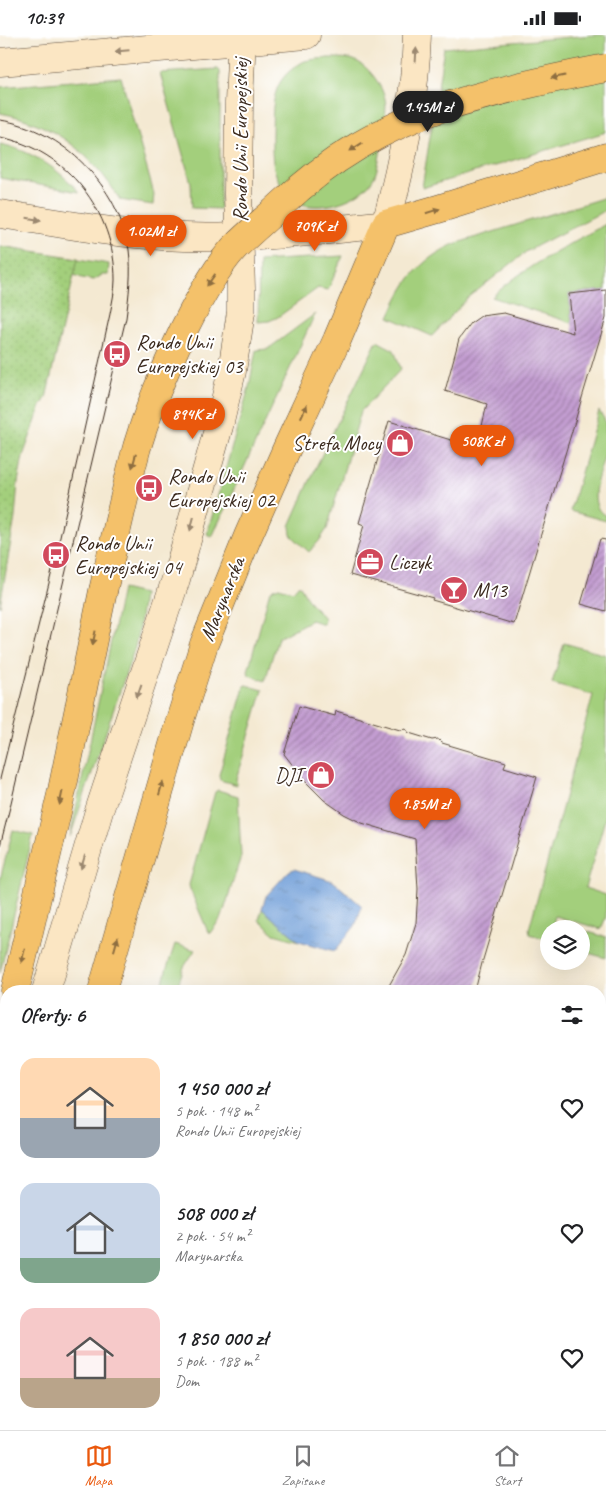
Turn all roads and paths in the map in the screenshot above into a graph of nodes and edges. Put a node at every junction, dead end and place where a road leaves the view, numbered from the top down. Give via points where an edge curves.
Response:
1 (306, 35) edge
2 (417, 35) edge
3 (241, 38) edge
4 (0, 62) edge
5 (606, 68) edge
6 (606, 157) edge
7 (0, 214) edge
8 (386, 224) junction
9 (239, 237) junction
10 (16, 985) edge
11 (48, 985) edge
12 (104, 985) edge

1 - 3 main road, Rondo Unii Europejskiej
8 -> 2 main road via 406,137 415,77
3 -> 4 main road
3 - 9 main road, Rondo Unii Europejskiej
5 -> 10 main road, bridge via 544,80 446,107 363,143 298,188 233,249 208,285 167,364 138,446 121,509 61,795
8 -> 6 main road
7 -> 9 main road via 129,234
8 - 9 main road, Rondo Unii Europejskiej
12 -> 8 main road, Marynarska via 204,645 286,448 341,331
9 -> 11 main road via 241,312 219,426 176,579 99,811

